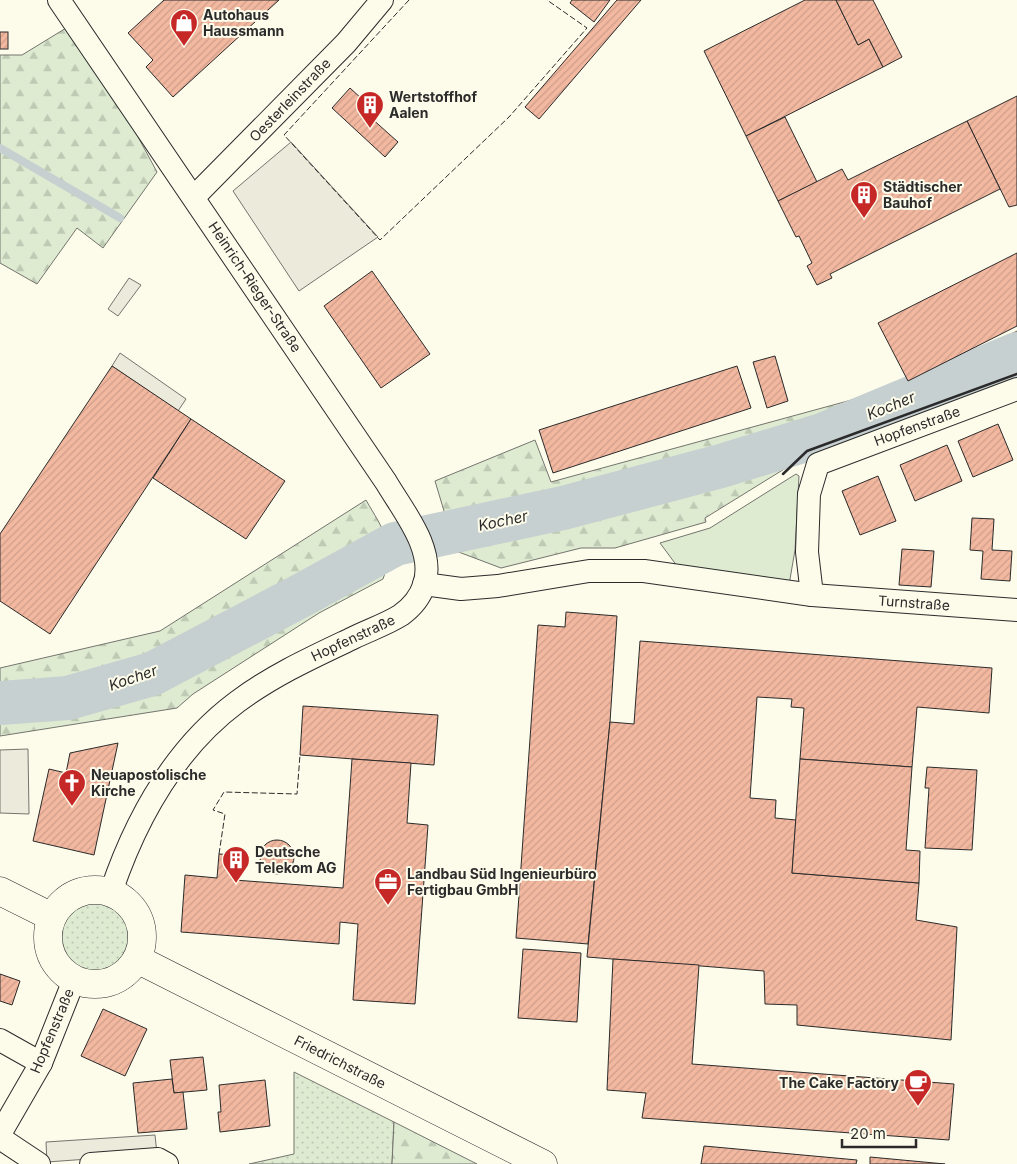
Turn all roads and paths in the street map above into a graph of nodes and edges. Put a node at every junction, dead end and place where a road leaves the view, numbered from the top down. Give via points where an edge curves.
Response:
1 (59, 0) edge
2 (382, 0) edge
3 (194, 197) junction
4 (1017, 389) edge
5 (424, 584) junction
6 (812, 596) junction
7 (1017, 610) edge
8 (0, 891) edge
9 (111, 892) junction
10 (52, 917) junction
11 (137, 959) junction
12 (74, 980) junction
13 (0, 1040) edge
14 (41, 1063) junction
15 (0, 1136) edge
16 (39, 1164) edge
17 (91, 1164) edge
18 (167, 1164) edge
19 (543, 1164) edge

1 - 3 street, Heinrich-Rieger-Straße
2 - 3 street, Oesterleinstraße via 346,42
3 - 5 street, Heinrich-Rieger-Straße via 386,482 426,556
4 - 6 street, Hopfenstraße via 818,464 810,494 807,552
5 - 6 street via 461,589 589,571 644,571
5 - 9 street, Hopfenstraße via 419,597 400,616 263,683 212,724 167,775 145,810 126,849
6 - 7 street, Turnstraße
8 - 10 main road
9 - 10 main road via 92,889 74,894 58,907
9 - 11 main road via 131,906 140,921 142,941
10 - 12 main road via 49,948 58,966
11 - 12 main road via 125,973 110,982 92,984
11 - 19 main road, Friedrichstraße
12 - 14 street, Hopfenstraße
13 - 14 street
14 - 15 street, Hopfenstraße
15 - 16 street
17 - 18 street via 158,1159

